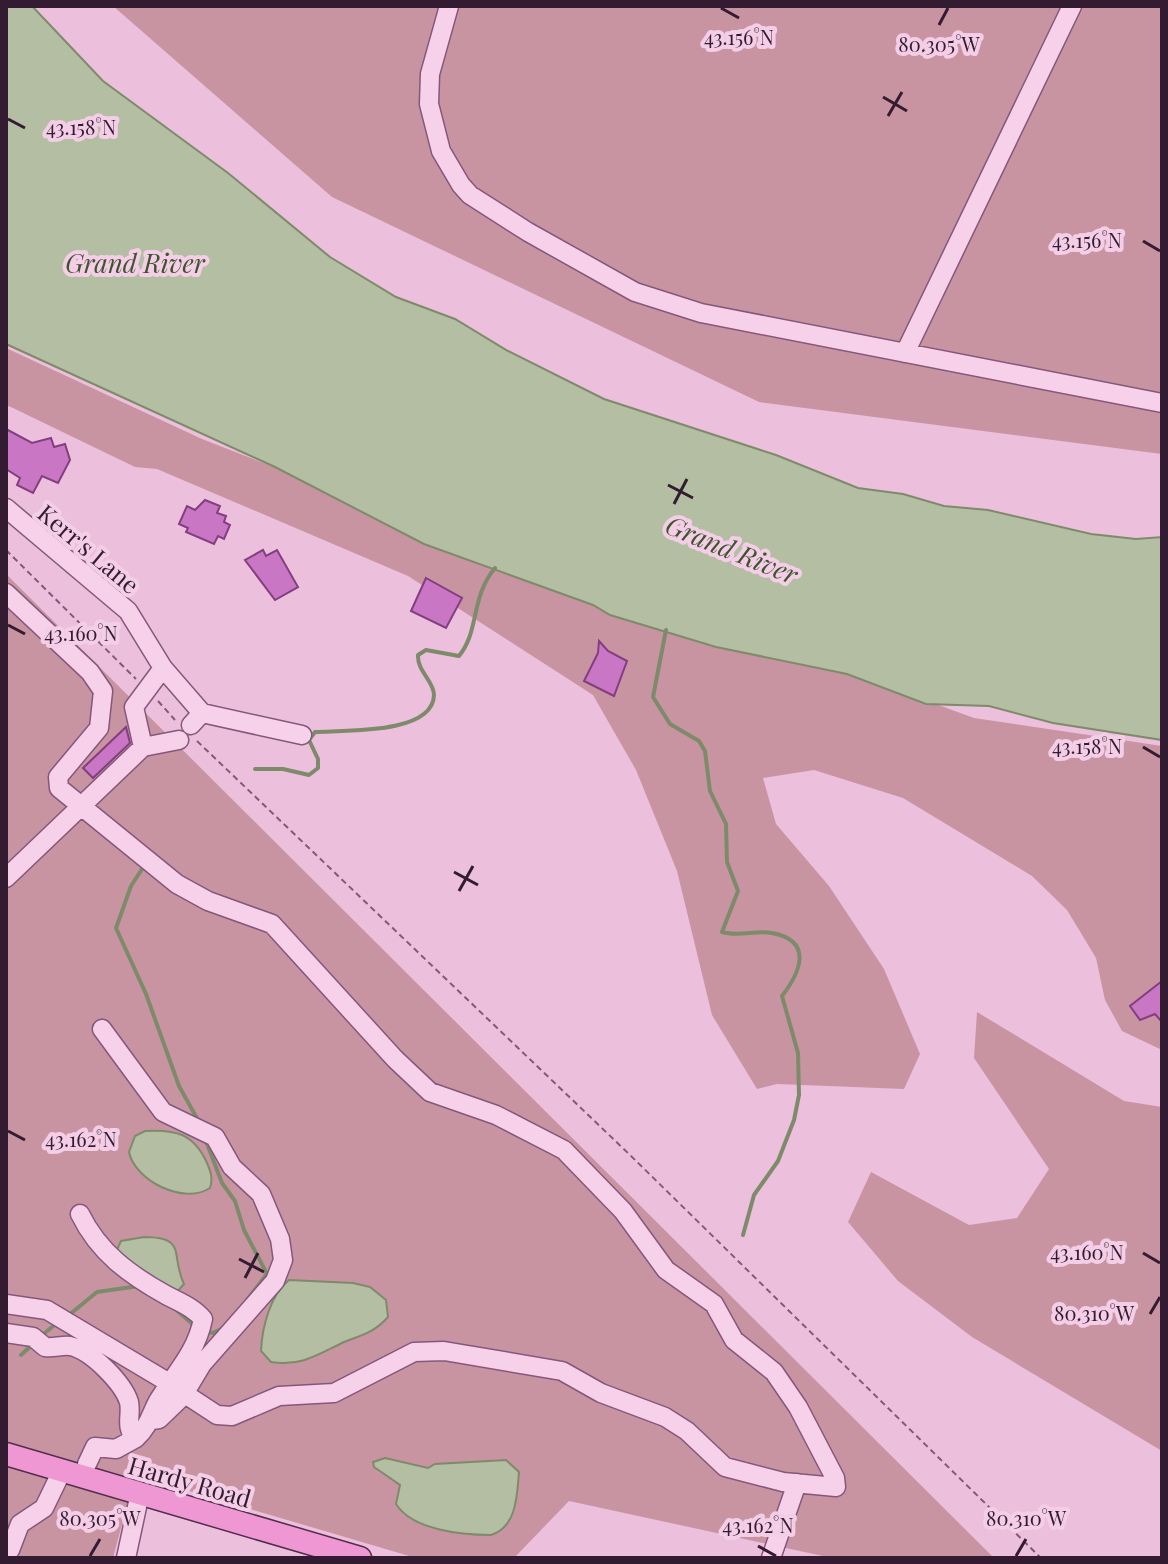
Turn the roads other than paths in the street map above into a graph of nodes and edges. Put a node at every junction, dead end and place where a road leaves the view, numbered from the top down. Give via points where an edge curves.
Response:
1 (449, 6) edge
2 (1072, 6) edge
3 (905, 353) junction
4 (1162, 403) edge
5 (6, 508) edge
6 (6, 593) edge
7 (163, 668) junction
8 (189, 728) junction
9 (302, 735) dead end
10 (143, 747) junction
11 (80, 804) junction
12 (6, 878) edge
13 (102, 1029) dead end
14 (80, 1214) dead end
15 (6, 1304) edge
16 (6, 1333) edge
17 (178, 1389) junction
18 (136, 1438) junction
19 (6, 1454) edge
20 (87, 1464) dead end
21 (58, 1479) dead end
22 (797, 1483) junction
23 (140, 1493) junction
24 (15, 1518) edge
25 (10, 1550) dead end
26 (126, 1558) edge
27 (360, 1558) edge
28 (771, 1558) edge

1 - 3 street via 430,74 429,104 441,151 470,195 635,292 701,313
2 - 3 street
3 - 4 street
5 - 7 street, Kerr's Lane via 128,611
6 - 11 street via 100,684 99,728 56,780
7 - 8 street, Kerr's Lane
7 - 10 street via 134,707
8 - 9 street
8 - 10 street
10 - 11 street
11 - 12 street
11 - 22 street via 183,888 272,924 430,1092 546,1138 581,1167 623,1211 658,1261 714,1304 734,1340 766,1364 784,1387 838,1483 828,1488
13 - 17 street via 163,1112 215,1137 232,1167 261,1194 280,1239 283,1260 275,1281
14 - 17 street via 122,1269 203,1319
15 - 17 street via 47,1310
16 - 18 street via 33,1337 45,1347 67,1345 84,1352 126,1397 129,1428
17 - 18 street via 159,1419
17 - 22 street via 217,1415 232,1416 279,1396 334,1393 414,1352 444,1351 562,1371 601,1393 665,1417 725,1467
18 - 20 street via 116,1449 95,1447
19 - 23 main road, Hardy Road
21 - 24 street via 44,1508
22 - 28 street
23 - 26 street
23 - 27 main road, Hardy Road
24 - 25 street

